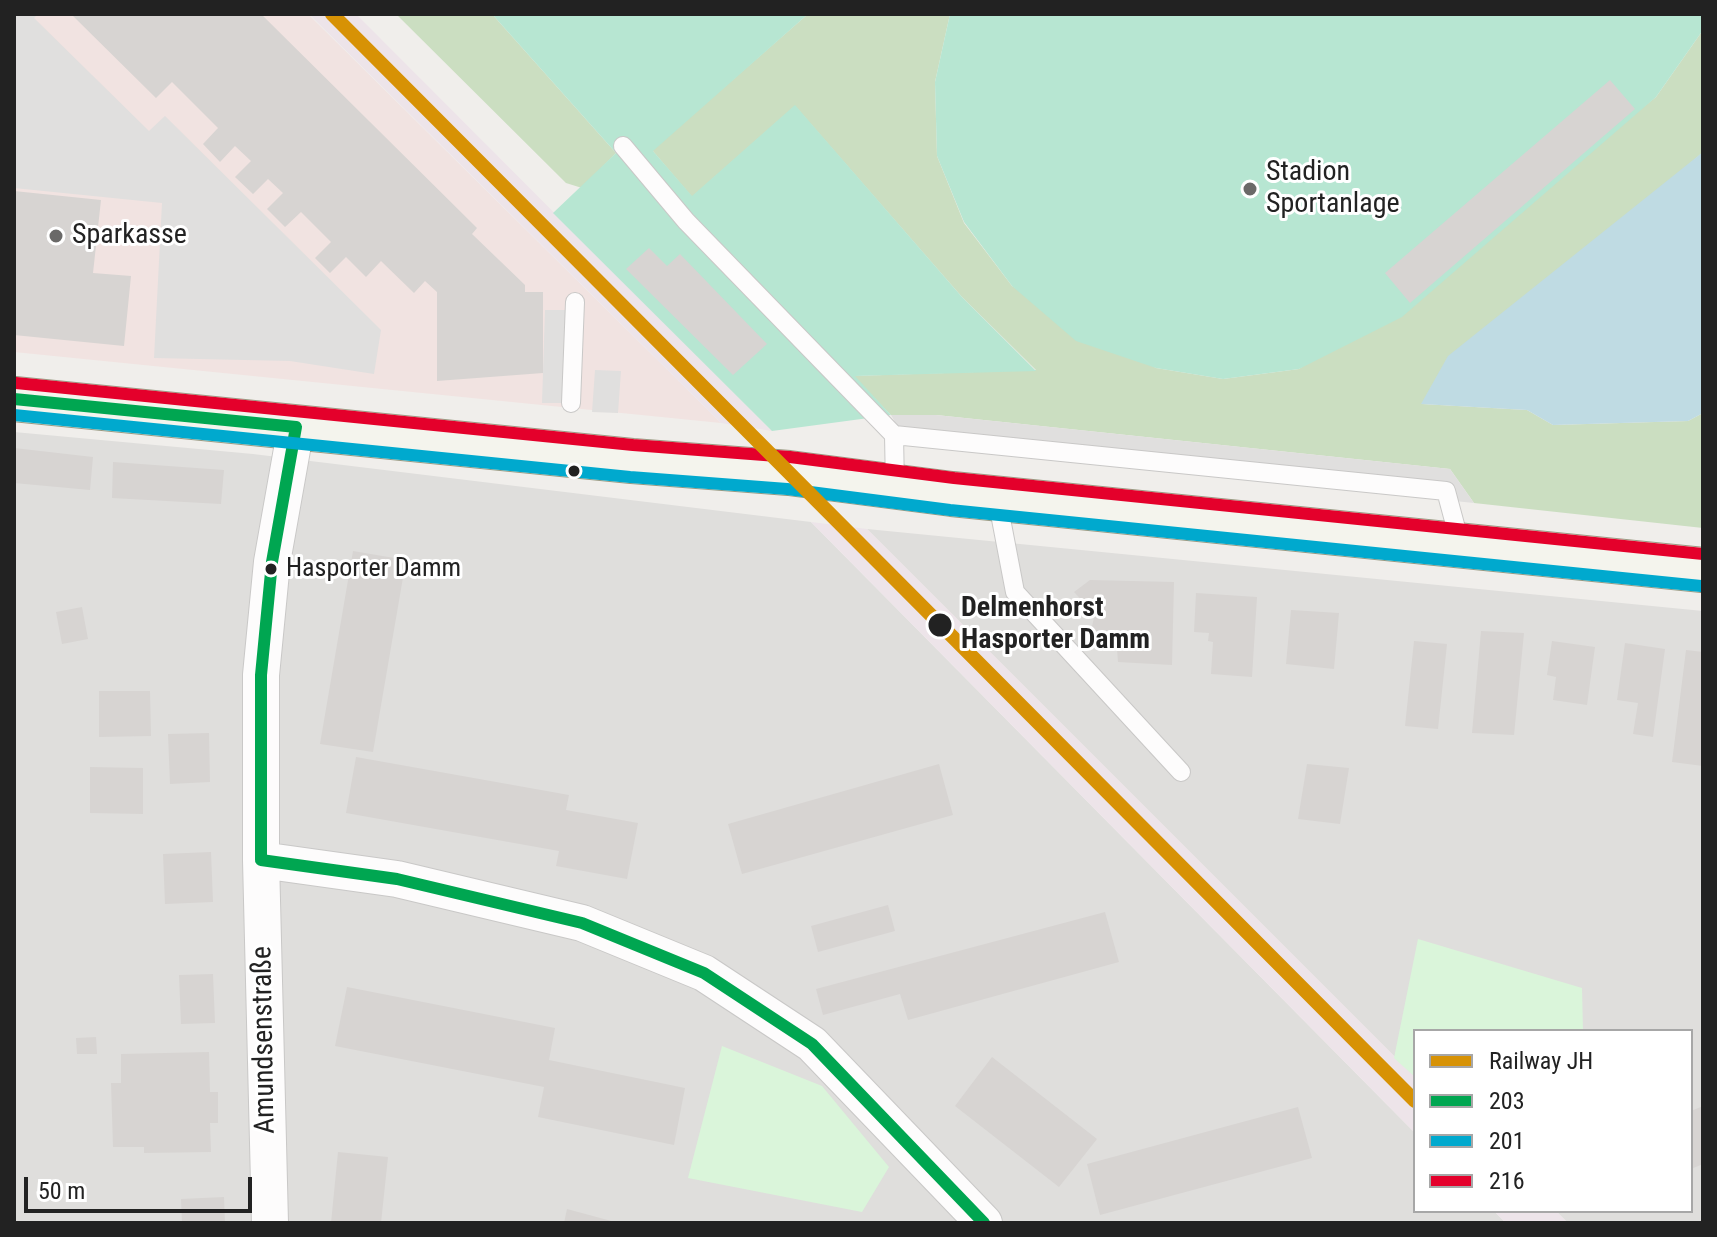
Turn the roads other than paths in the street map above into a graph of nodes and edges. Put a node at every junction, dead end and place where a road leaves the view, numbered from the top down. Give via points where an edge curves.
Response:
1 (623, 146) dead end
2 (575, 302) dead end
3 (14, 399) edge
4 (571, 403) dead end
5 (296, 427) junction
6 (894, 435) junction
7 (895, 487) junction
8 (997, 498) junction
9 (1460, 543) junction
10 (1703, 570) edge
11 (1181, 772) dead end
12 (261, 860) junction
13 (270, 1223) edge
14 (984, 1223) edge

1 - 6 lane via 686,221
2 - 4 lane
3 - 5 main road
5 - 7 main road
5 - 12 street, Amundsenstraße via 272,562 261,675
6 - 7 lane
6 - 9 lane via 1446,491
7 - 8 main road
8 - 9 main road
8 - 11 lane via 1015,592
9 - 10 main road
12 - 13 street, Amundsenstraße
12 - 14 street via 397,879 582,923 704,973 812,1044

